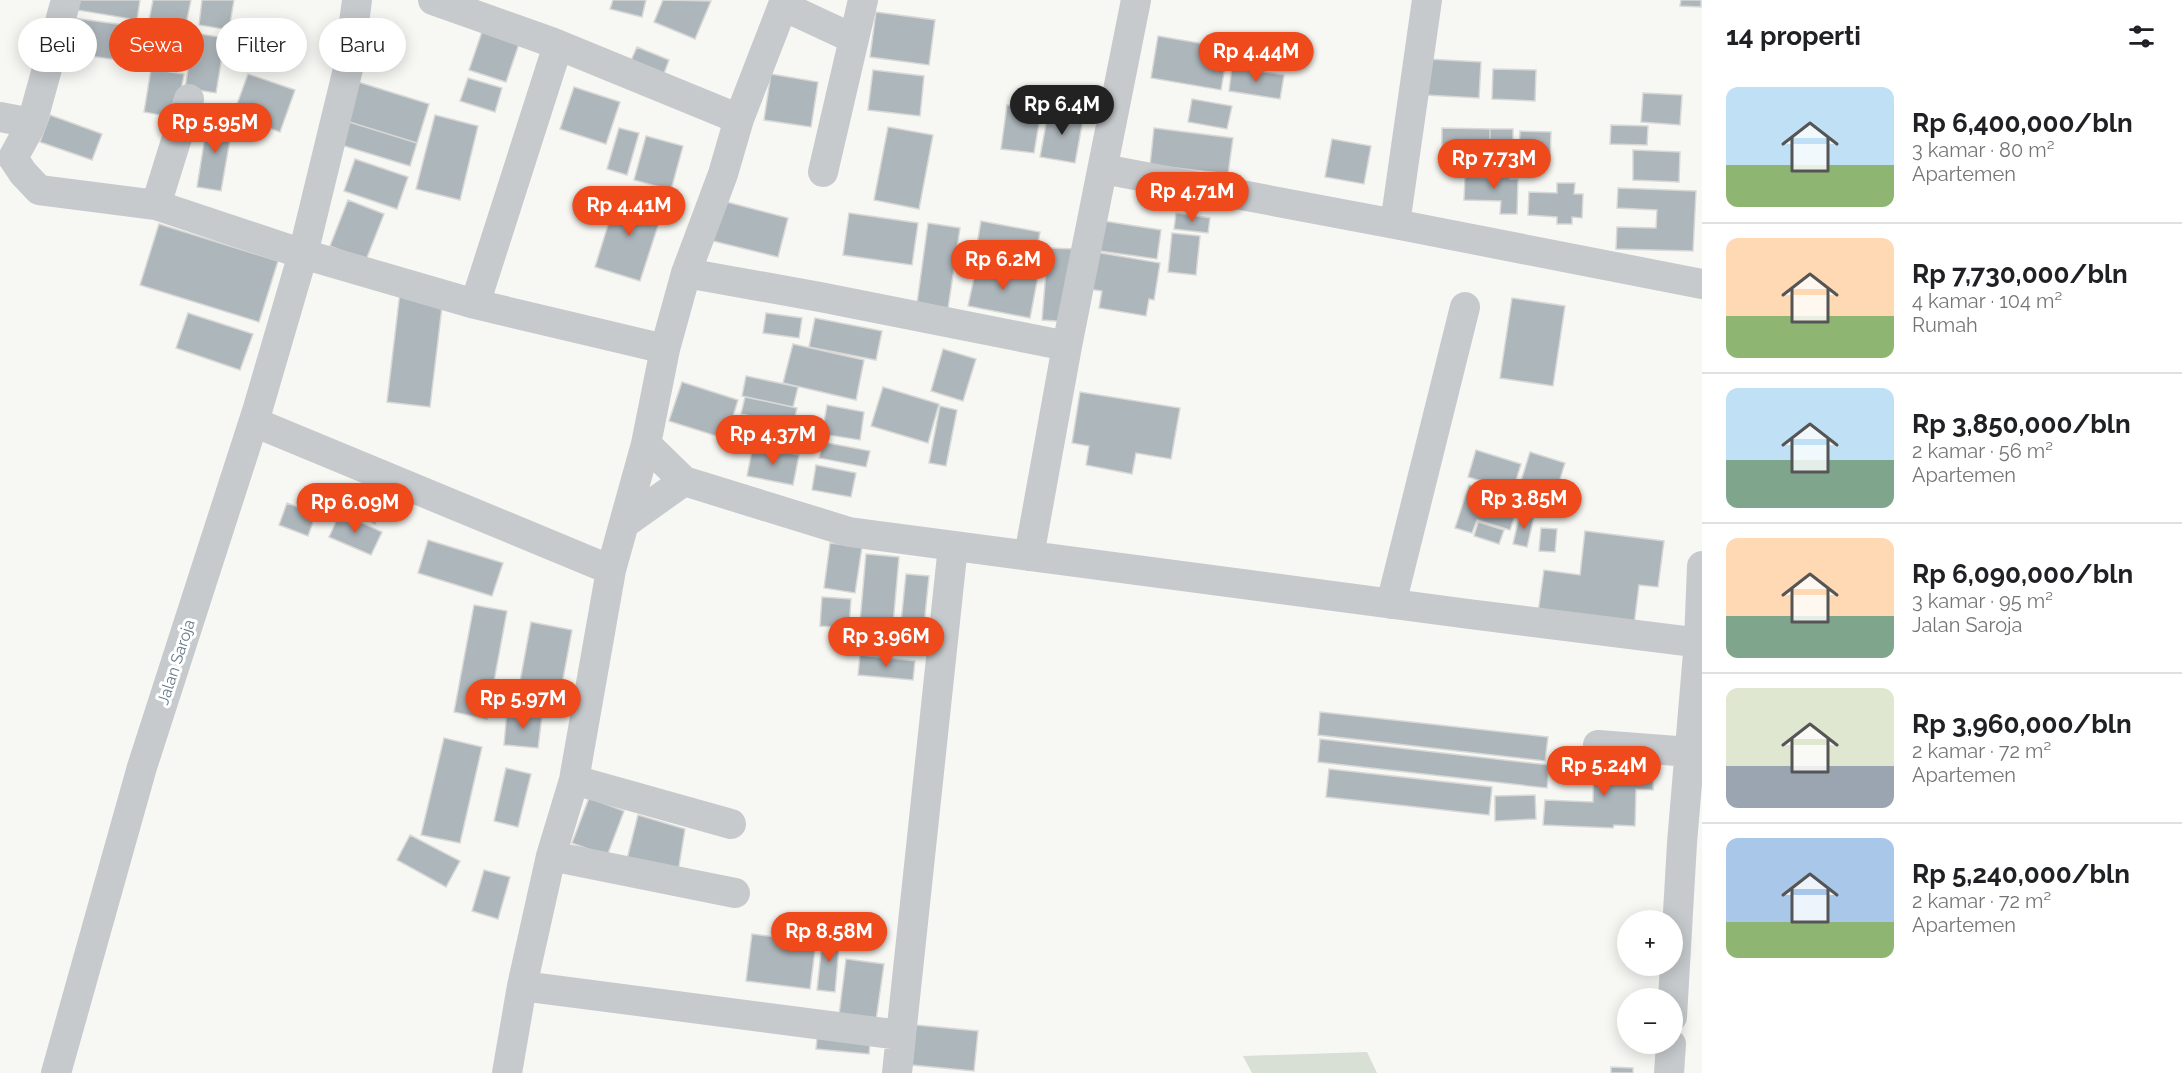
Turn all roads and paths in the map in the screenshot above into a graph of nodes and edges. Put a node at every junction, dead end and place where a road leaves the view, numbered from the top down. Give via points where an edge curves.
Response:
1 (66, 0) edge
2 (357, 0) edge
3 (433, 0) edge
4 (863, 0) edge
5 (1136, 0) edge
6 (1427, 0) edge
7 (784, 3) edge
8 (854, 39) junction
9 (558, 45) junction
10 (189, 99) dead end
11 (0, 117) edge
12 (739, 119) junction
13 (32, 123) junction
14 (1103, 169) junction
15 (823, 172) dead end
16 (156, 205) junction
17 (1395, 224) junction
18 (303, 254) junction
19 (686, 273) junction
20 (1702, 284) edge
21 (475, 304) junction
22 (1465, 307) dead end
23 (1067, 346) junction
24 (665, 349) junction
25 (254, 422) junction
26 (646, 444) junction
27 (684, 481) junction
28 (625, 523) junction
29 (953, 546) junction
30 (1029, 556) junction
31 (1702, 566) edge
32 (611, 570) junction
33 (1391, 604) junction
34 (1700, 642) edge
35 (1598, 745) dead end
36 (1690, 752) junction
37 (574, 780) junction
38 (730, 824) dead end
39 (551, 856) junction
40 (735, 893) dead end
41 (522, 986) junction
42 (1674, 988) edge
43 (900, 1035) junction
44 (1670, 1054) edge
45 (56, 1073) edge
46 (507, 1073) edge
47 (897, 1073) edge
48 (1669, 1073) edge

1 - 13 street
2 - 18 street, Jalan Saroja via 348,69
3 - 9 street
4 - 8 street
5 - 14 street
6 - 17 street
7 - 8 street
7 - 12 street
8 - 15 street
9 - 12 street
9 - 21 street
10 - 16 street
11 - 13 street
12 - 19 street
13 - 16 street via 14,158 39,190
14 - 17 street
14 - 23 street
16 - 18 street
17 - 20 street
18 - 21 street
18 - 25 street, Jalan Saroja
19 - 23 street
19 - 24 street
21 - 24 street
22 - 33 street
23 - 30 street
24 - 26 street
25 - 32 street
25 - 45 street, Jalan Saroja via 142,767
26 - 27 street
26 - 28 street
27 - 28 street
27 - 29 street via 849,532
28 - 32 street
29 - 30 street
29 - 43 street
30 - 33 street
31 - 34 street
32 - 37 street
33 - 34 street
34 - 36 street
35 - 36 street
36 - 42 street
37 - 38 street
37 - 39 street
39 - 40 street
39 - 41 street
41 - 43 street
41 - 46 street
43 - 47 street
44 - 48 street

